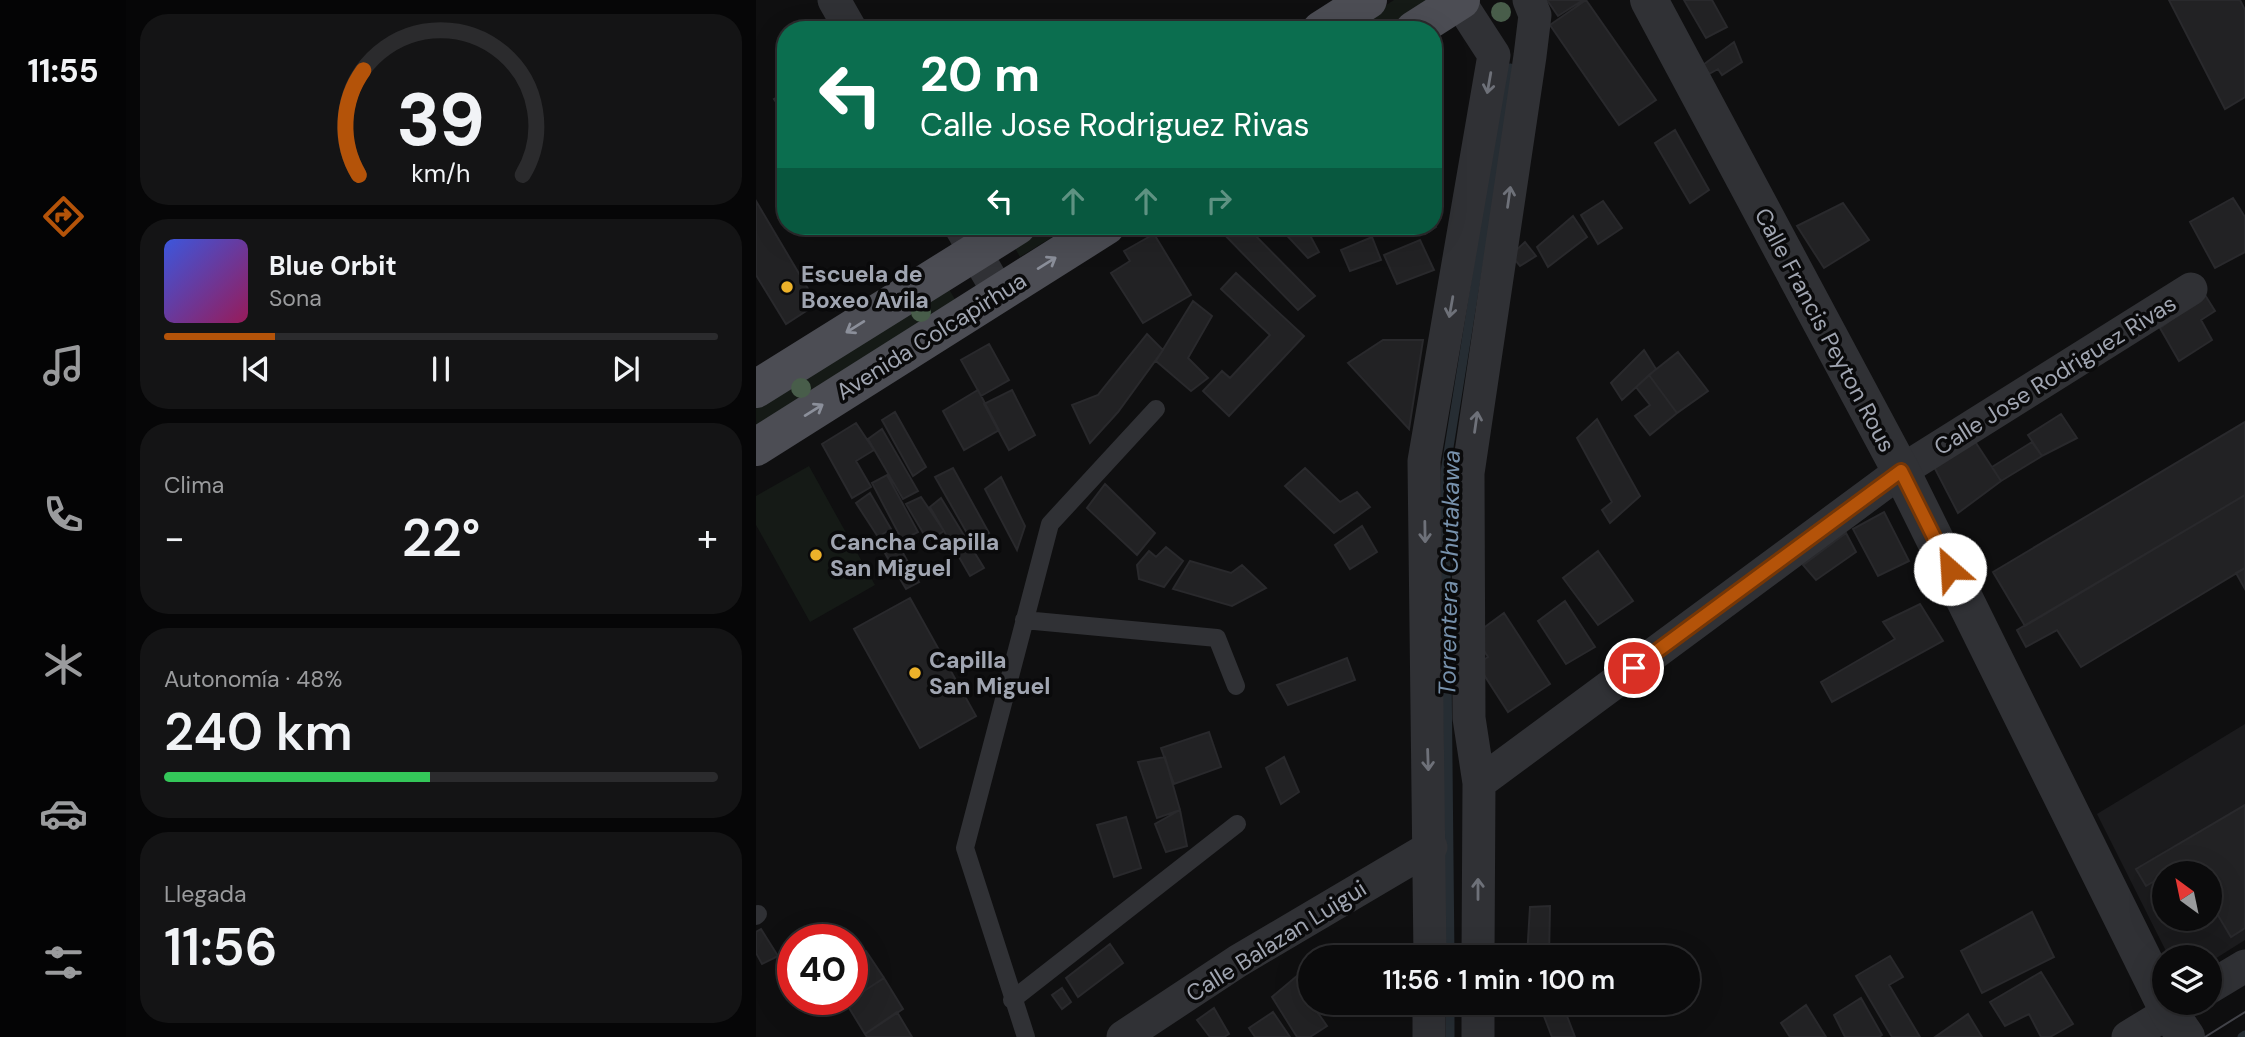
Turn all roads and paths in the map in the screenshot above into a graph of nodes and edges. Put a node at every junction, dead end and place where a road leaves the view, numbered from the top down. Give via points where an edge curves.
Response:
1 (834, 0) edge
2 (1368, 0) edge
3 (1529, 0) edge
4 (1648, 0) edge
5 (1460, 1) edge
6 (846, 21) edge
7 (1335, 21) edge
8 (1428, 21) edge
9 (1092, 235) edge
10 (968, 239) edge
11 (2190, 289) dead end
12 (999, 293) junction
13 (756, 389) edge
14 (1156, 409) dead end
15 (756, 447) edge
16 (1901, 471) junction
17 (1024, 620) junction
18 (1236, 686) dead end
19 (1479, 783) junction
20 (1237, 824) dead end
21 (1431, 847) junction
22 (1430, 945) edge
23 (1478, 945) edge
24 (2245, 966) edge
25 (2222, 980) edge
26 (1012, 1000) junction
27 (1429, 1015) edge
28 (1478, 1015) edge
29 (2180, 1017) edge
30 (1026, 1037) edge
31 (1124, 1037) edge
32 (1429, 1037) edge
33 (1478, 1037) edge
34 (2128, 1037) edge

1 - 6 street
2 - 7 main road
19 -> 3 street via 1469,718 1468,473 1530,56 1535,15
4 - 16 street, Calle Francis Peyton Rous
5 - 8 main road
5 -> 21 street via 1494,55 1424,461
12 -> 9 main road, Avenida Colcapirhua
10 - 12 street
10 -> 13 main road, Avenida Colcapirhua
11 - 16 street, Calle Jose Rodriguez Rivas
15 -> 12 main road, Avenida Colcapirhua
14 - 17 lane via 1050,524
16 - 19 street, Calle Jose Rodriguez Rivas
16 - 29 street, Calle Francis Peyton Rous
17 - 18 lane via 1217,638
17 - 26 lane via 965,848
23 -> 19 street
20 - 26 lane
21 - 22 street
21 - 31 street, Calle Balazan Luigui via 1238,961
24 - 25 street
26 - 30 lane
27 - 32 street
28 - 33 street
29 - 34 street

